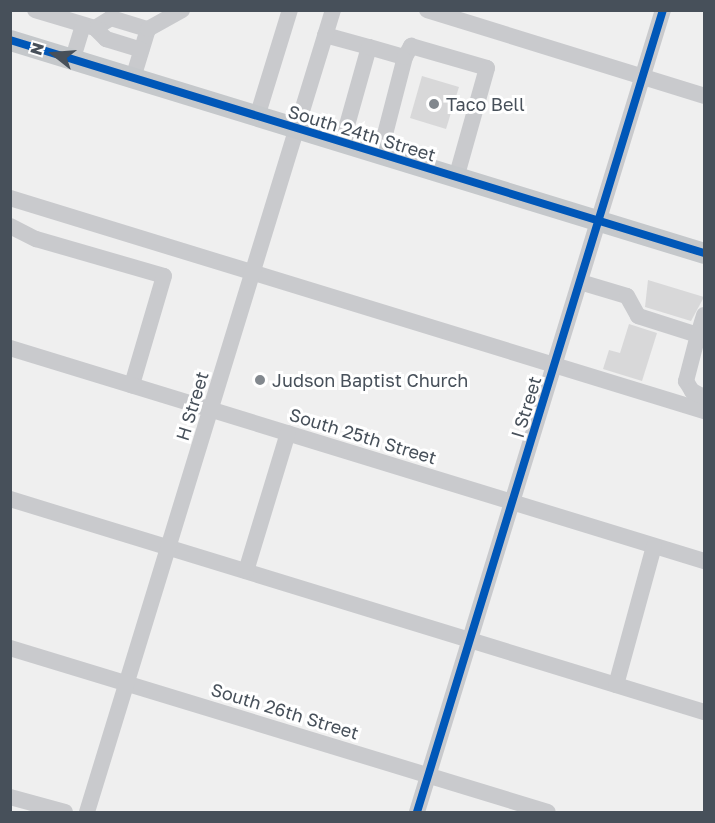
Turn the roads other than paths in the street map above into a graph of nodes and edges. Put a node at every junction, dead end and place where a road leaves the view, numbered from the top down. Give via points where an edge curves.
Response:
1 (35, 10) edge
2 (182, 10) edge
3 (290, 10) edge
4 (333, 10) edge
5 (427, 10) edge
6 (663, 10) edge
7 (112, 14) edge
8 (79, 22) edge
9 (148, 28) junction
10 (325, 35) junction
11 (10, 40) edge
12 (369, 47) junction
13 (141, 50) junction
14 (405, 57) junction
15 (72, 58) junction
16 (643, 77) junction
17 (133, 78) junction
18 (705, 96) edge
19 (257, 117) junction
20 (297, 129) junction
21 (342, 143) junction
22 (380, 154) junction
23 (456, 177) junction
24 (10, 198) edge
25 (598, 221) junction
26 (10, 226) edge
27 (705, 253) edge
28 (253, 273) junction
29 (580, 282) junction
30 (705, 315) edge
31 (699, 335) junction
32 (10, 348) edge
33 (554, 366) junction
34 (132, 385) junction
35 (705, 397) edge
36 (211, 409) junction
37 (705, 411) edge
38 (288, 433) junction
39 (10, 499) edge
40 (512, 502) junction
41 (654, 546) junction
42 (169, 547) junction
43 (705, 561) edge
44 (246, 571) junction
45 (470, 641) junction
46 (10, 648) edge
47 (127, 683) junction
48 (616, 685) junction
49 (705, 712) edge
50 (429, 776) junction
51 (10, 797) edge
52 (65, 813) edge
53 (87, 813) edge
54 (417, 813) edge
55 (548, 813) edge

1 - 8 street
2 - 9 street
3 - 19 street
4 - 10 street, H Street
5 - 16 street
6 - 16 street, I Street
7 - 8 street
7 - 9 street
8 - 13 street via 106,39
8 - 15 street
9 - 13 street
10 - 12 street
10 - 20 street, H Street
11 - 15 main road, South 24th Street
12 - 14 street
12 - 21 street
13 - 17 street
14 - 22 street
14 - 23 street via 411,46 487,68
15 - 17 main road, South 24th Street
16 - 18 street
16 - 25 street, I Street
17 - 19 main road, South 24th Street
19 - 20 main road, South 24th Street
20 - 21 main road, South 24th Street
20 - 28 street, H Street
21 - 22 main road, South 24th Street
22 - 23 main road, South 24th Street
23 - 25 main road, South 24th Street
24 - 28 street
25 - 27 main road, South 24th Street
25 - 29 street, I Street
26 - 34 street via 36,239 164,276
28 - 33 street
28 - 36 street, H Street
29 - 31 street via 627,296 638,316
29 - 33 street, I Street
30 - 31 street
31 - 35 street via 686,381 692,391
32 - 34 street, South 25th Street
33 - 37 street
33 - 40 street, I Street
34 - 36 street, South 25th Street
36 - 38 street, South 25th Street
36 - 42 street, H Street
38 - 40 street, South 25th Street
38 - 44 street
39 - 42 street
40 - 41 street, South 25th Street
40 - 45 street, I Street
41 - 43 street, South 25th Street
41 - 48 street
42 - 44 street
42 - 47 street, H Street
44 - 45 street
45 - 48 street
45 - 50 street, I Street
46 - 47 street, South 26th Street
47 - 50 street, South 26th Street
47 - 53 street, H Street
48 - 49 street
50 - 54 street, I Street
50 - 55 street, South 26th Street
51 - 52 street

